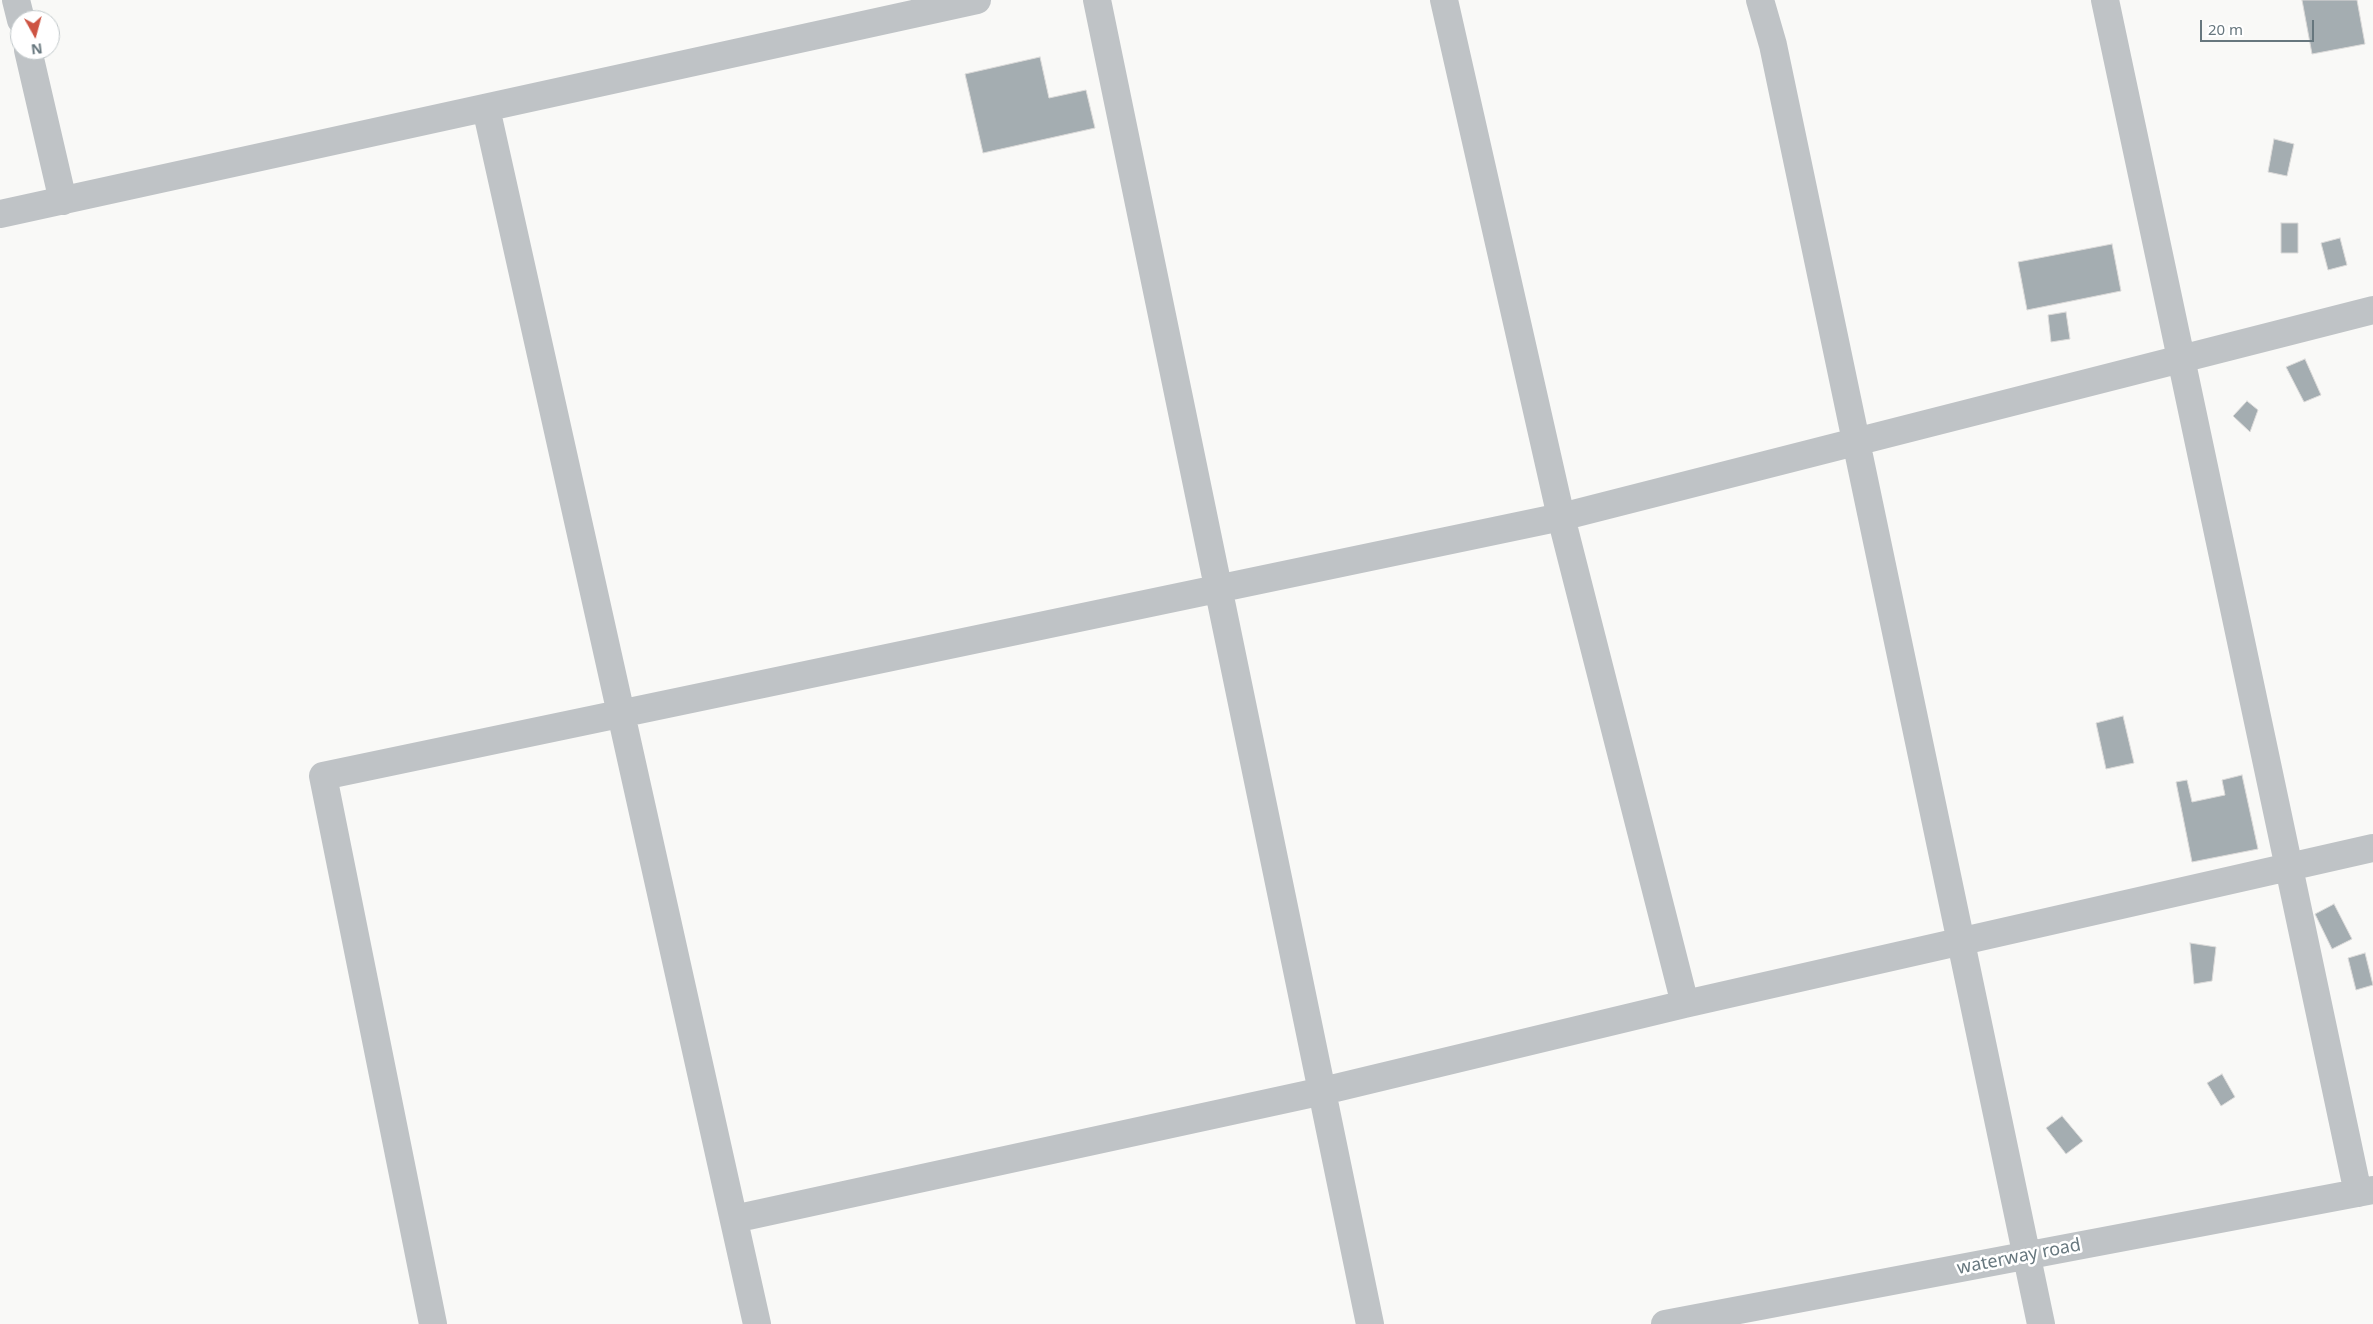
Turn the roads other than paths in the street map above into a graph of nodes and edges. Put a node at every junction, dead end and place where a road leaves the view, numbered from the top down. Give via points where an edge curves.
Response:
1 (978, 0) edge
2 (1097, 0) edge
3 (1444, 0) edge
4 (1760, 0) edge
5 (2105, 0) edge
6 (30, 60) edge
7 (486, 108) junction
8 (63, 200) junction
9 (0, 214) edge
10 (2373, 310) edge
11 (2182, 358) junction
12 (1856, 442) junction
13 (1561, 517) junction
14 (1218, 589) junction
15 (622, 715) junction
16 (2373, 848) edge
17 (2289, 867) junction
18 (1961, 942) junction
19 (1684, 1004) junction
20 (1323, 1090) junction
21 (2366, 1192) edge
22 (734, 1220) junction
23 (2027, 1256) junction
24 (433, 1324) edge
25 (757, 1324) edge
26 (1370, 1324) edge
27 (1665, 1324) edge
28 (2041, 1324) edge

1 - 7 street
2 - 14 street
3 - 13 street
4 - 12 street via 1773,45
5 - 11 street
6 - 8 street
7 - 8 street
7 - 15 street
8 - 9 street
10 - 11 street
11 - 12 street
11 - 17 street
12 - 13 street
12 - 18 street
13 - 14 street
13 - 19 street
14 - 15 street
14 - 20 street
15 - 22 street
15 - 24 street via 323,776
16 - 17 street
17 - 18 street
17 - 21 street
18 - 19 street
18 - 23 street
19 - 20 street
20 - 22 street
20 - 26 street
21 - 23 street, waterway road
22 - 25 street
23 - 27 street, waterway road
23 - 28 street

